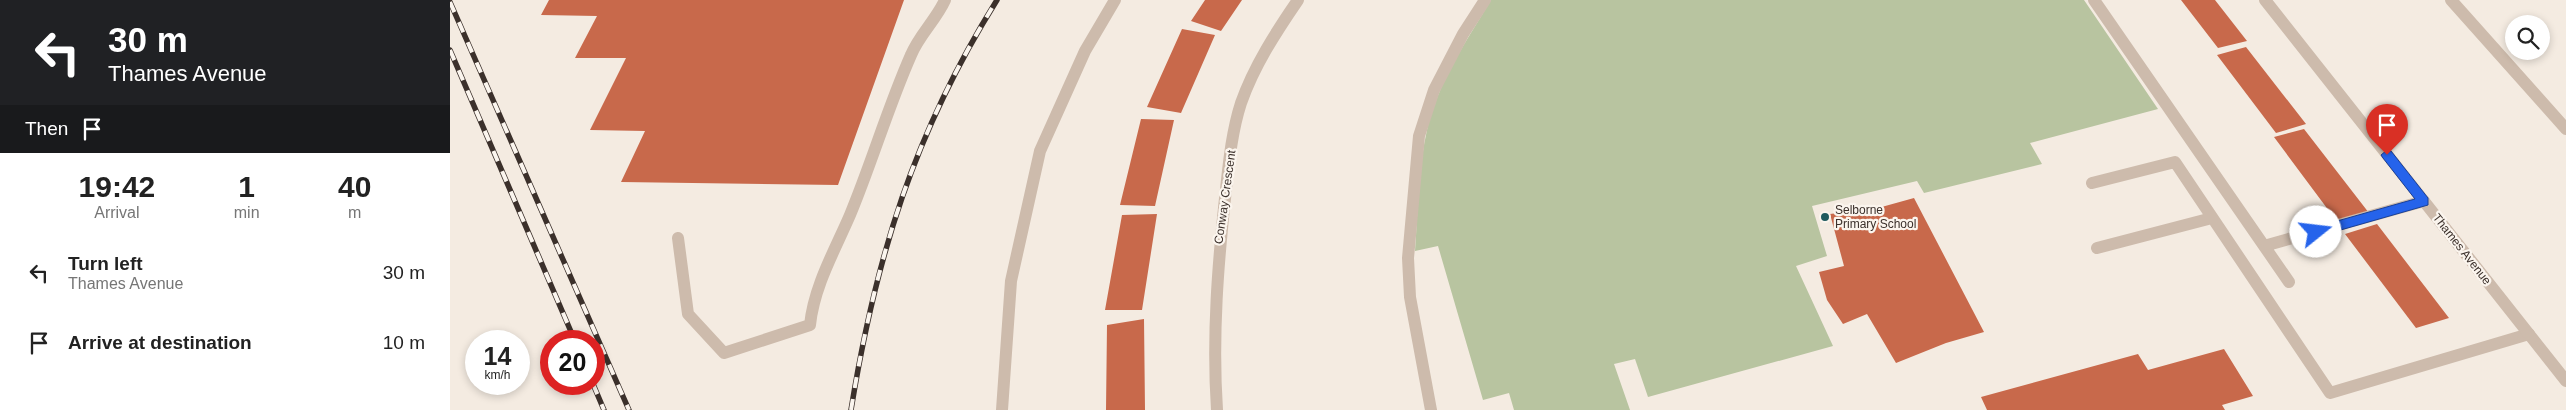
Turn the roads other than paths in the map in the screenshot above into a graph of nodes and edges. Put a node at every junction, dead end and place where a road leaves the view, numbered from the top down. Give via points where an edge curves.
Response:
1 (945, 0) edge
2 (1115, 0) edge
3 (1298, 0) edge
4 (1485, 0) edge
5 (2094, 0) edge
6 (2265, 0) edge
7 (2451, 0) edge
8 (2566, 129) edge
9 (2092, 183) dead end
10 (2424, 201) junction
11 (2212, 218) junction
12 (678, 238) dead end
13 (2264, 246) junction
14 (2097, 248) dead end
15 (2289, 282) dead end
16 (2529, 334) junction
17 (2566, 381) edge
18 (1002, 410) edge
19 (1217, 410) edge
20 (1431, 410) edge

1 - 12 street via 909,61 879,133 851,212 812,303 810,325 724,353 688,314
2 - 18 street via 1085,51 1040,151 1011,281
3 - 19 street, Conway Crescent via 1274,35 1242,103 1232,142 1217,255 1213,358
4 - 20 street via 1434,90 1419,136 1408,258 1410,297
5 - 13 street
6 - 10 street, Thames Avenue
7 - 8 street
9 - 11 street via 2175,162
10 - 13 street
10 - 16 street, Thames Avenue
11 - 14 street
11 - 16 street via 2330,393
13 - 15 street
16 - 17 street, Thames Avenue

